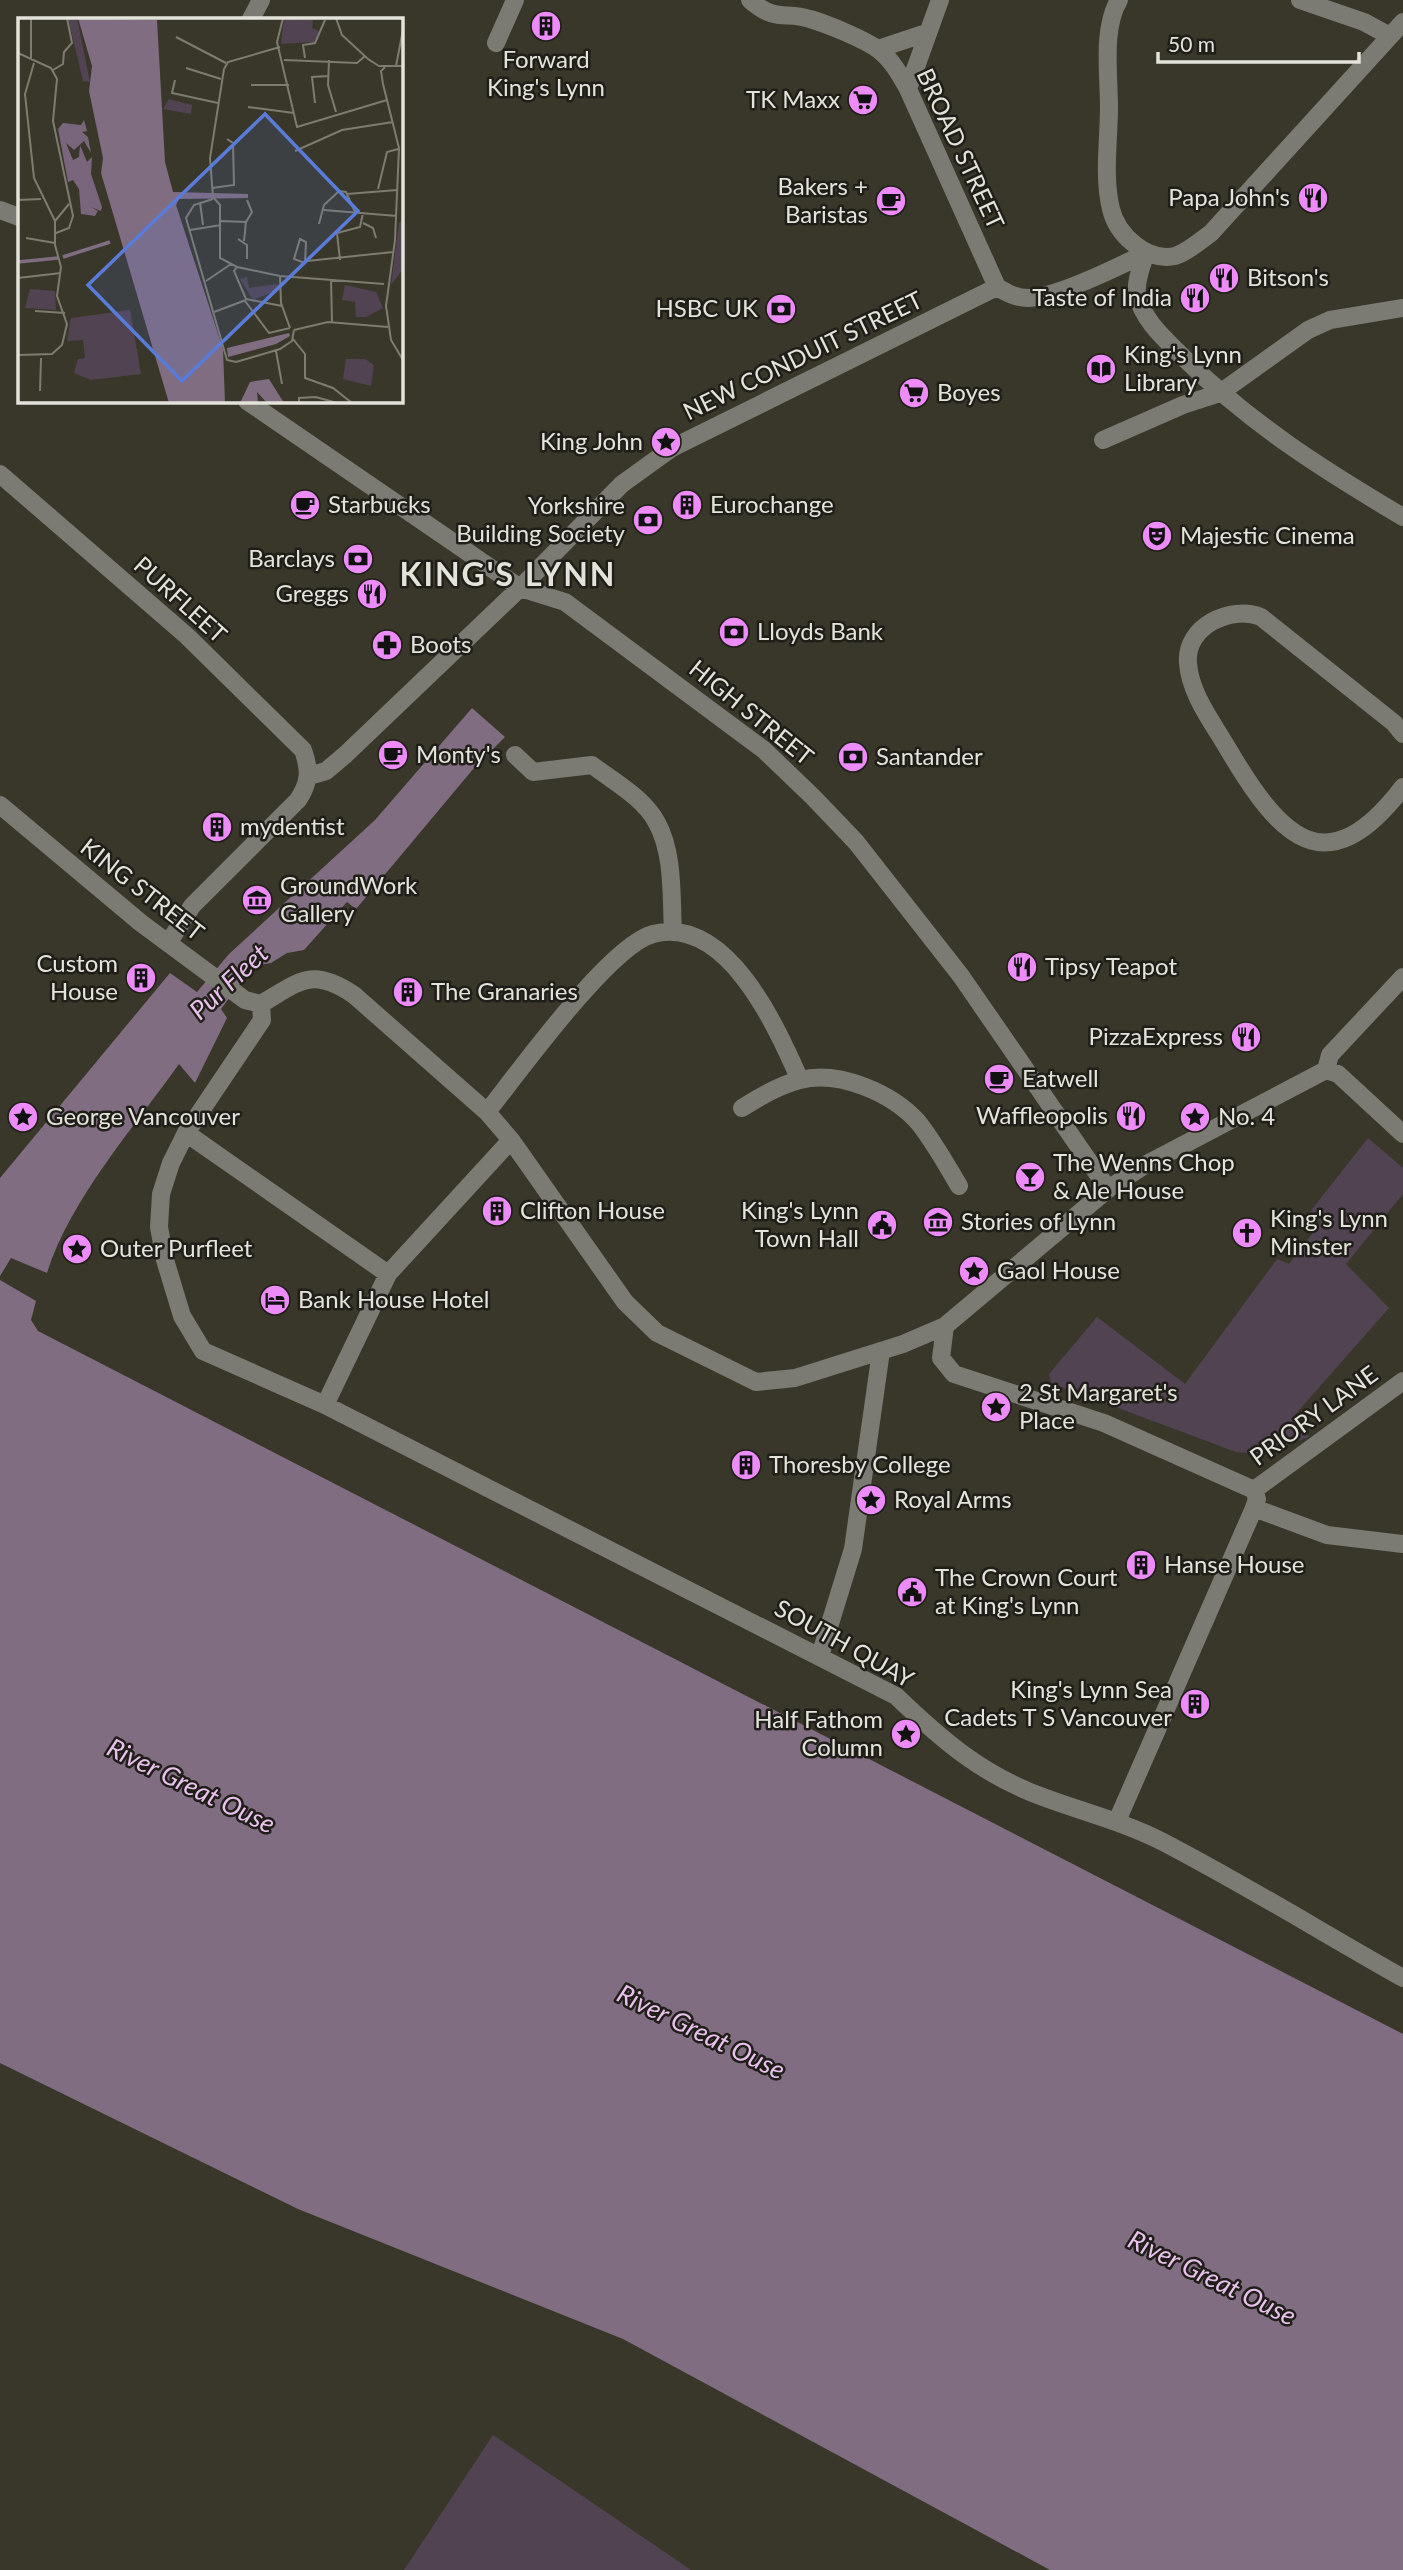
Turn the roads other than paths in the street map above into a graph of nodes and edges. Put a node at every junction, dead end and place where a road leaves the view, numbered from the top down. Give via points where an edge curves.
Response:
1 (261, 0) edge
2 (515, 0) edge
3 (750, 0) edge
4 (940, 0) edge
5 (1119, 0) edge
6 (1300, 0) edge
7 (252, 18) edge
8 (1403, 22) edge
9 (926, 33) junction
10 (1388, 35) junction
11 (496, 43) dead end
12 (878, 50) junction
13 (908, 89) junction
14 (0, 210) edge
15 (18, 216) edge
16 (1146, 253) junction
17 (997, 287) junction
18 (1403, 307) edge
19 (1220, 393) junction
20 (248, 402) edge
21 (1103, 440) dead end
22 (0, 474) edge
23 (1403, 517) edge
24 (520, 588) junction
25 (1403, 734) edge
26 (515, 755) dead end
27 (309, 776) junction
28 (1403, 787) edge
29 (0, 805) edge
30 (673, 931) junction
31 (169, 942) junction
32 (1403, 977) edge
33 (253, 1002) junction
34 (1326, 1070) junction
35 (800, 1080) junction
36 (741, 1108) dead end
37 (487, 1112) junction
38 (186, 1133) junction
39 (1403, 1133) edge
40 (511, 1140) junction
41 (959, 1186) dead end
42 (1108, 1189) junction
43 (388, 1274) junction
44 (945, 1326) junction
45 (881, 1350) junction
46 (1403, 1381) edge
47 (325, 1405) junction
48 (1254, 1499) junction
49 (1403, 1544) edge
50 (820, 1656) junction
51 (1117, 1821) junction
52 (1403, 1978) edge

1 - 7 street
2 - 11 street
3 - 12 street, BROAD STREET via 781,18 808,18
4 - 9 street
5 - 16 street via 1109,38 1108,189 1118,226
6 - 10 street
8 - 10 street
9 - 12 street
9 - 13 street
10 - 16 street via 1211,233 1176,256
12 - 13 street, BROAD STREET
13 - 17 street, BROAD STREET
14 - 15 street
16 - 17 street via 1099,276 1029,298 1009,295
16 - 19 street via 1136,290 1142,308 1153,327
17 - 24 street, NEW CONDUIT STREET via 672,448 622,484
18 - 19 street via 1330,320 1308,330
19 - 21 street
19 - 23 street via 1311,463
20 - 24 street, HIGH STREET
22 - 27 street, PURFLEET via 187,636 303,750
24 - 27 street, NEW CONDUIT STREET via 345,755 326,771
24 - 42 street, HIGH STREET via 565,601 764,750 813,797 856,842 961,975
25 - 28 street via 1261,617 1227,614 1206,625 1193,643 1187,660 1197,693 1260,799 1296,835 1319,843 1340,842 1361,829
26 - 30 street via 528,779 592,765 633,796 657,822 669,862
27 - 31 street via 298,800 192,906
29 - 31 street, KING STREET
30 - 35 street via 713,947 744,978
30 - 37 street via 651,935 617,956
31 - 33 street, KING STREET
32 - 34 street via 1330,1055
33 - 37 street via 299,980 333,983 391,1025
33 - 38 street, SOUTH QUAY via 262,1020
34 - 39 street via 1338,1074
34 - 42 street
35 - 36 street
35 - 41 street via 818,1077 857,1084 898,1104 932,1141
37 - 40 street
38 - 43 street
38 - 47 street, SOUTH QUAY via 166,1177 159,1227 172,1286 192,1337 203,1351 218,1359
40 - 43 street
40 - 45 street via 625,1302 657,1333 756,1382 795,1378
42 - 44 street
43 - 47 street
44 - 45 street
44 - 48 street via 940,1358 954,1374 1104,1423
45 - 50 street via 853,1549
46 - 48 street, PRIORY LANE
47 - 50 street, SOUTH QUAY
48 - 49 street via 1326,1535
48 - 51 street
50 - 51 street, SOUTH QUAY via 896,1696 946,1744 990,1773 1041,1797
51 - 52 street, SOUTH QUAY

